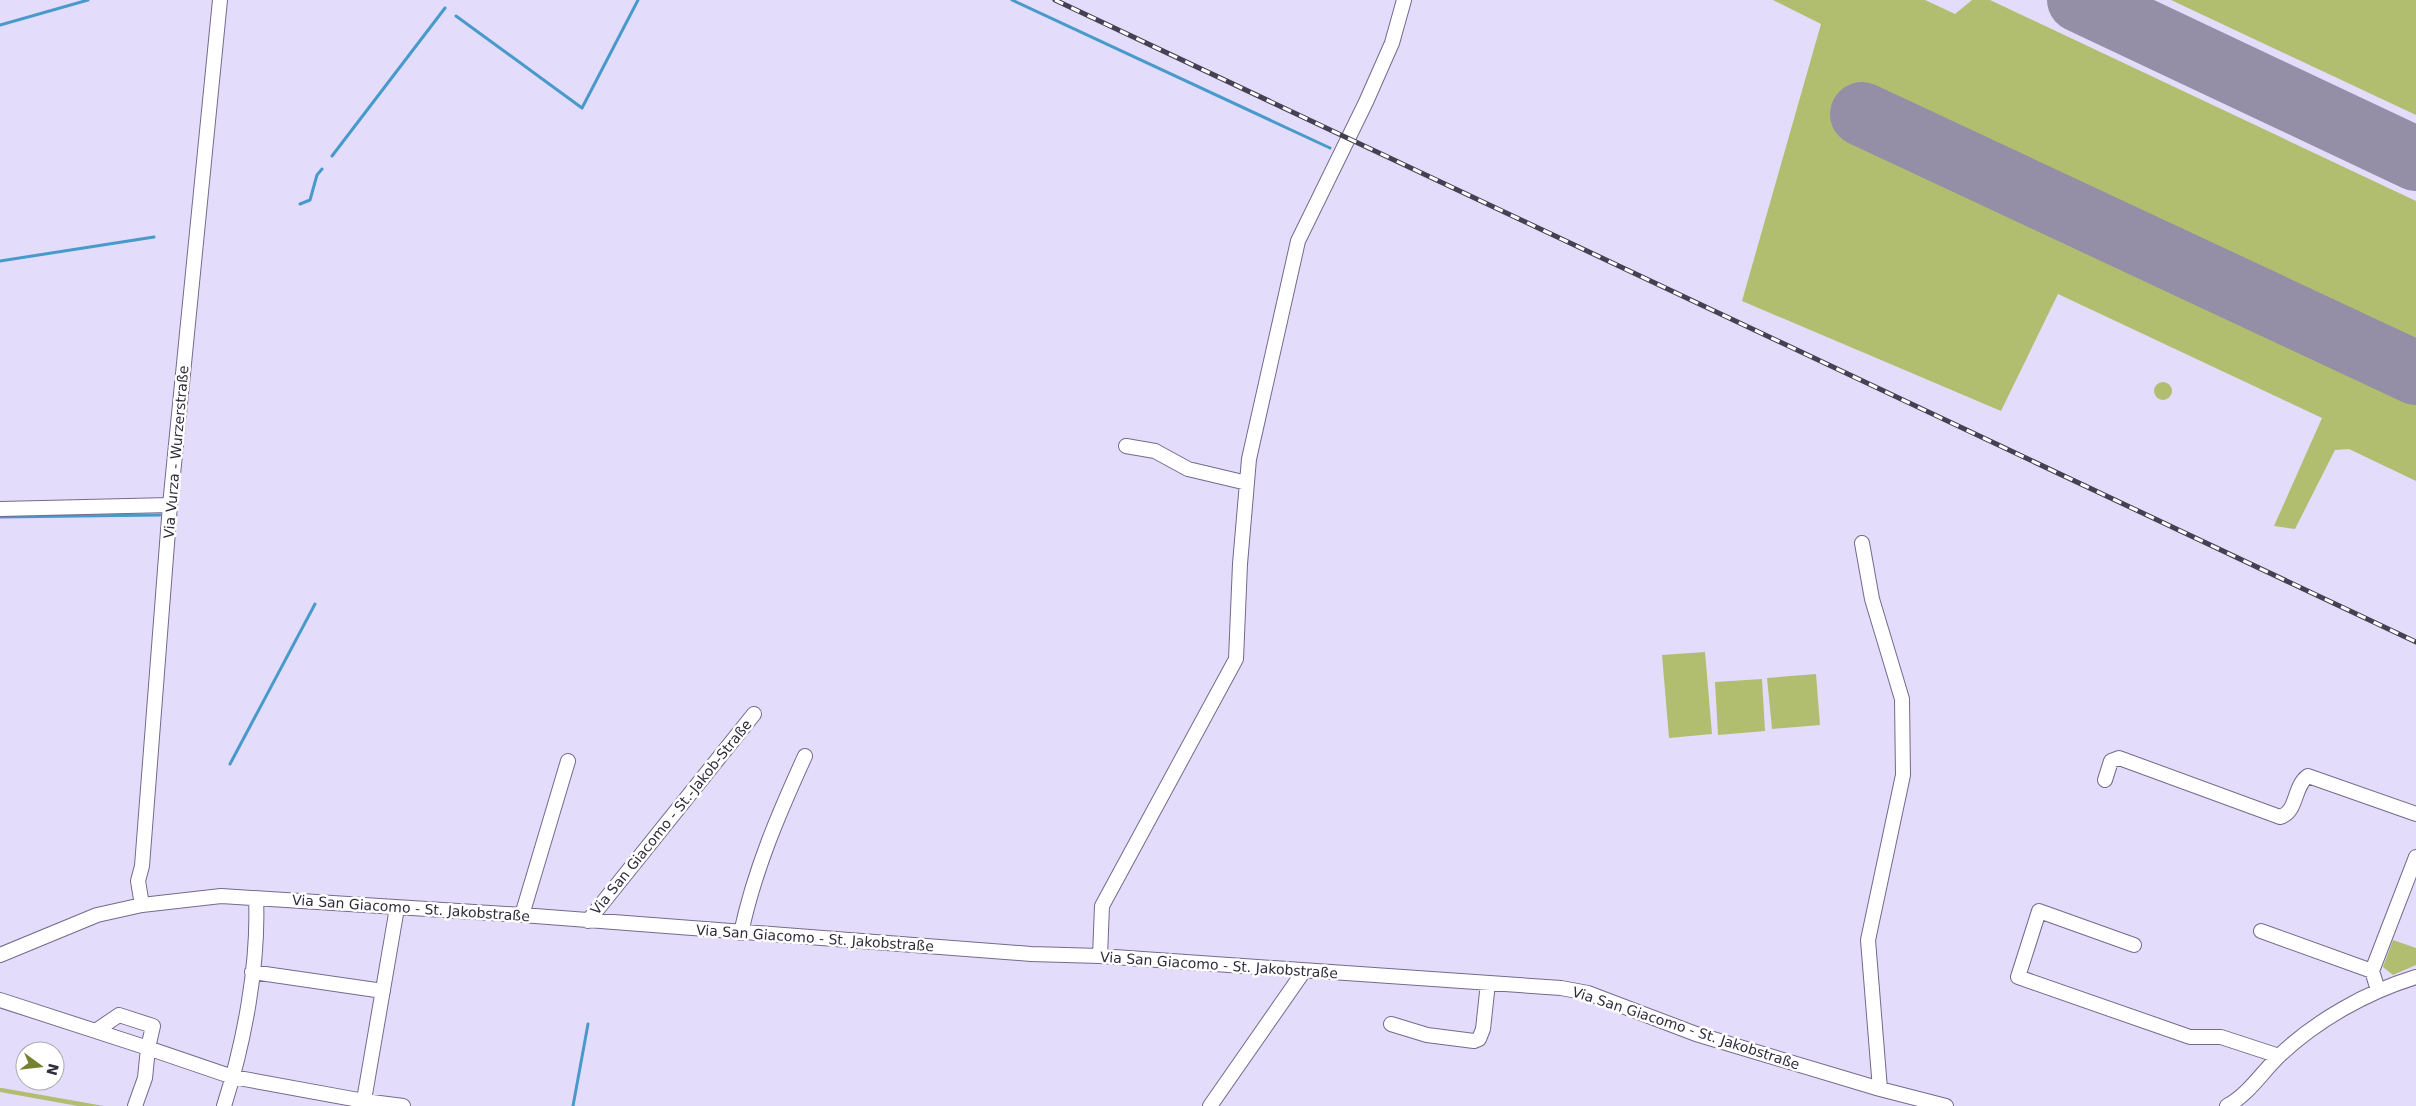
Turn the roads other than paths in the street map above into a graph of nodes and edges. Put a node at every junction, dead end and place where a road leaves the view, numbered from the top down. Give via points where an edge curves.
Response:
1 (220, 0) edge
2 (1404, 0) edge
3 (1126, 446) dead end
4 (1247, 483) junction
5 (170, 505) junction
6 (0, 508) edge
7 (1862, 543) dead end
8 (754, 714) dead end
9 (805, 756) dead end
10 (568, 761) dead end
11 (2105, 780) dead end
12 (2416, 814) edge
13 (2416, 857) edge
14 (256, 898) junction
15 (142, 905) junction
16 (397, 908) junction
17 (522, 915) junction
18 (588, 921) junction
19 (2261, 931) dead end
20 (742, 933) junction
21 (2134, 945) dead end
22 (0, 955) edge
23 (1100, 956) junction
24 (1304, 971) junction
25 (2372, 971) junction
26 (252, 972) junction
27 (2416, 977) edge
28 (1488, 983) junction
29 (2378, 990) junction
30 (383, 991) junction
31 (0, 1000) edge
32 (1391, 1024) dead end
33 (97, 1030) junction
34 (148, 1048) junction
35 (2279, 1056) junction
36 (233, 1077) junction
37 (1880, 1090) junction
38 (364, 1104) edge
39 (135, 1106) edge
40 (224, 1106) edge
41 (403, 1106) edge
42 (1210, 1106) edge
43 (1946, 1106) edge
44 (2227, 1106) edge

1 - 5 street, Via Vurza - Wurzerstraße
2 - 4 street via 1392,43 1374,85 1298,241 1249,459
3 - 4 street via 1155,451 1188,469
4 - 23 street via 1236,659 1102,906
5 - 6 street
5 - 15 street, Via Vurza - Wurzerstraße via 142,866 138,881
7 - 37 street via 1872,599 1902,699 1904,756 1904,775 1868,940
8 - 18 street, Via San Giacomo - St.-Jakob-Straße
9 - 20 street via 776,818
10 - 17 street
11 - 12 street via 2111,761 2119,758 2280,817 2290,812 2301,780 2308,776
13 - 25 street
14 - 15 street, Via San Giacomo - St. Jakobstraße via 221,896
14 - 16 street, Via San Giacomo - St. Jakobstraße
14 - 26 street
15 - 22 street, Via San Giacomo - St. Jakobstraße via 97,915
16 - 17 street, Via San Giacomo - St. Jakobstraße
16 - 30 street
17 - 18 street, Via San Giacomo - St. Jakobstraße
18 - 20 street, Via San Giacomo - St. Jakobstraße
19 - 25 street
20 - 23 street, Via San Giacomo - St. Jakobstraße
21 - 35 street via 2038,911 2018,977 2190,1038 2221,1037
23 - 24 street, Via San Giacomo - St. Jakobstraße
24 - 28 street, Via San Giacomo - St. Jakobstraße
24 - 42 street
25 - 29 street
26 - 30 street
26 - 36 street
27 - 29 street
28 - 32 street via 1479,1039 1427,1035
28 - 37 street, Via San Giacomo - St. Jakobstraße via 1588,993 1676,1028
29 - 35 street via 2325,1021
30 - 38 street
31 - 33 street
33 - 34 street
33 - 34 street via 119,1015 153,1026
34 - 36 street
34 - 39 street via 145,1078
35 - 44 street via 2249,1090
36 - 38 street
36 - 40 street
37 - 43 street, Via San Giacomo - St. Jakobstraße
38 - 41 street

